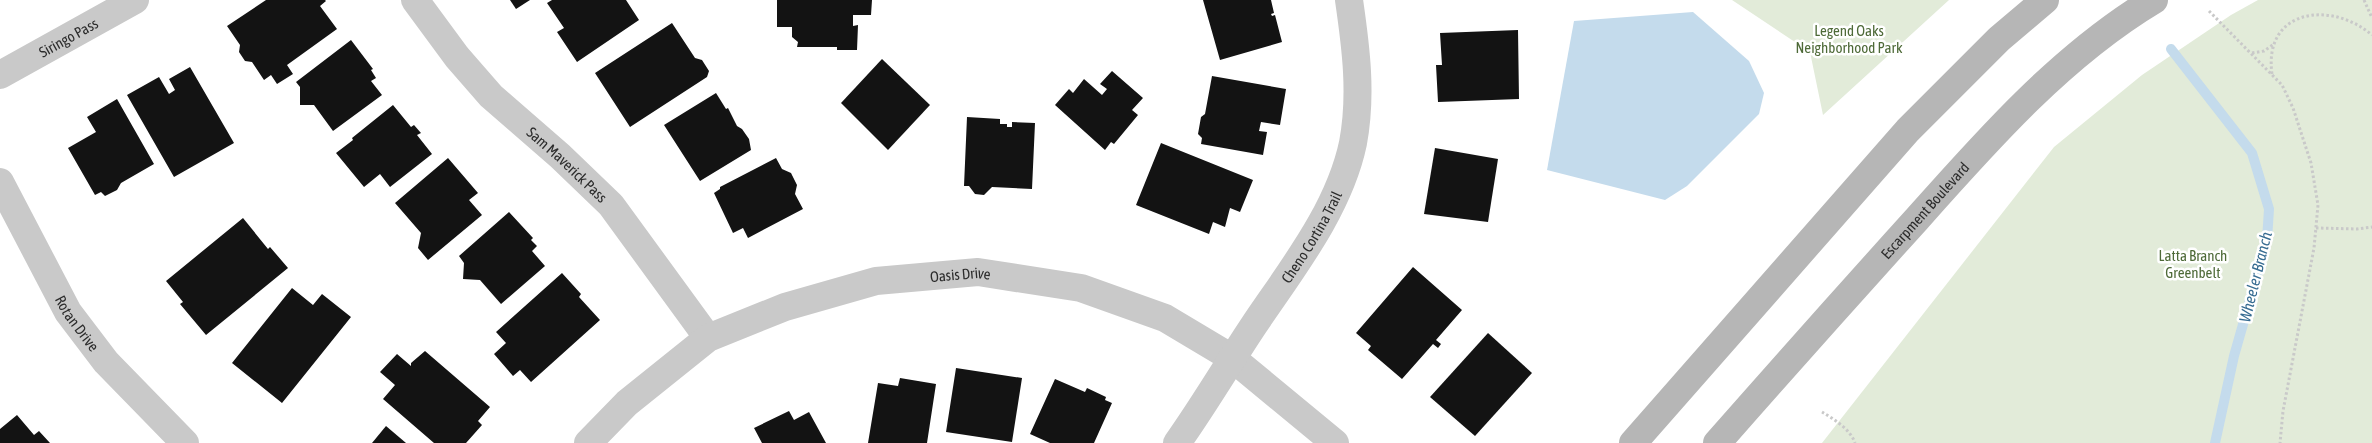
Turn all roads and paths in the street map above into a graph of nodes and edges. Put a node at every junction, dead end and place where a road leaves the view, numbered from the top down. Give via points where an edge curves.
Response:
1 (135, 0) edge
2 (415, 0) edge
3 (1349, 0) edge
4 (2045, 0) edge
5 (2154, 0) edge
6 (2364, 0) edge
7 (2209, 11) dead end
8 (2372, 18) edge
9 (2372, 35) edge
10 (2275, 44) junction
11 (2252, 53) junction
12 (2272, 74) junction
13 (0, 75) edge
14 (0, 182) edge
15 (2372, 227) edge
16 (2316, 228) junction
17 (708, 338) junction
18 (1232, 358) junction
19 (1822, 412) dead end
20 (185, 443) edge
21 (588, 443) edge
22 (1177, 443) edge
23 (1335, 443) edge
24 (1633, 443) edge
25 (1717, 443) edge
26 (1855, 443) edge
27 (2280, 443) edge

1 - 13 street, Siringo Pass
2 - 17 street, Sam Maverick Pass via 491,96 611,205
3 - 18 street, Cheno Cortina Trail via 1358,73 1358,108 1352,145 1325,217
4 - 24 main road via 1999,39 1915,124
5 - 25 main road, Escarpment Boulevard via 2099,38 2050,80 1971,158
6 - 8 path
7 - 11 path
9 - 10 path via 2343,17 2322,13 2295,19 2278,35
10 - 11 path via 2264,51
10 - 12 path via 2270,58
11 - 12 path
12 - 16 path via 2294,108 2311,163 2318,204
14 - 20 street, Rotan Drive via 68,312 106,362
15 - 16 path
16 - 27 path
17 - 18 street, Oasis Drive via 785,307 876,281 978,272 1081,288 1166,318
17 - 21 street, Oasis Drive via 627,403
18 - 22 street, Cheno Cortina Trail
18 - 23 street, Oasis Drive
19 - 26 path via 1834,419

